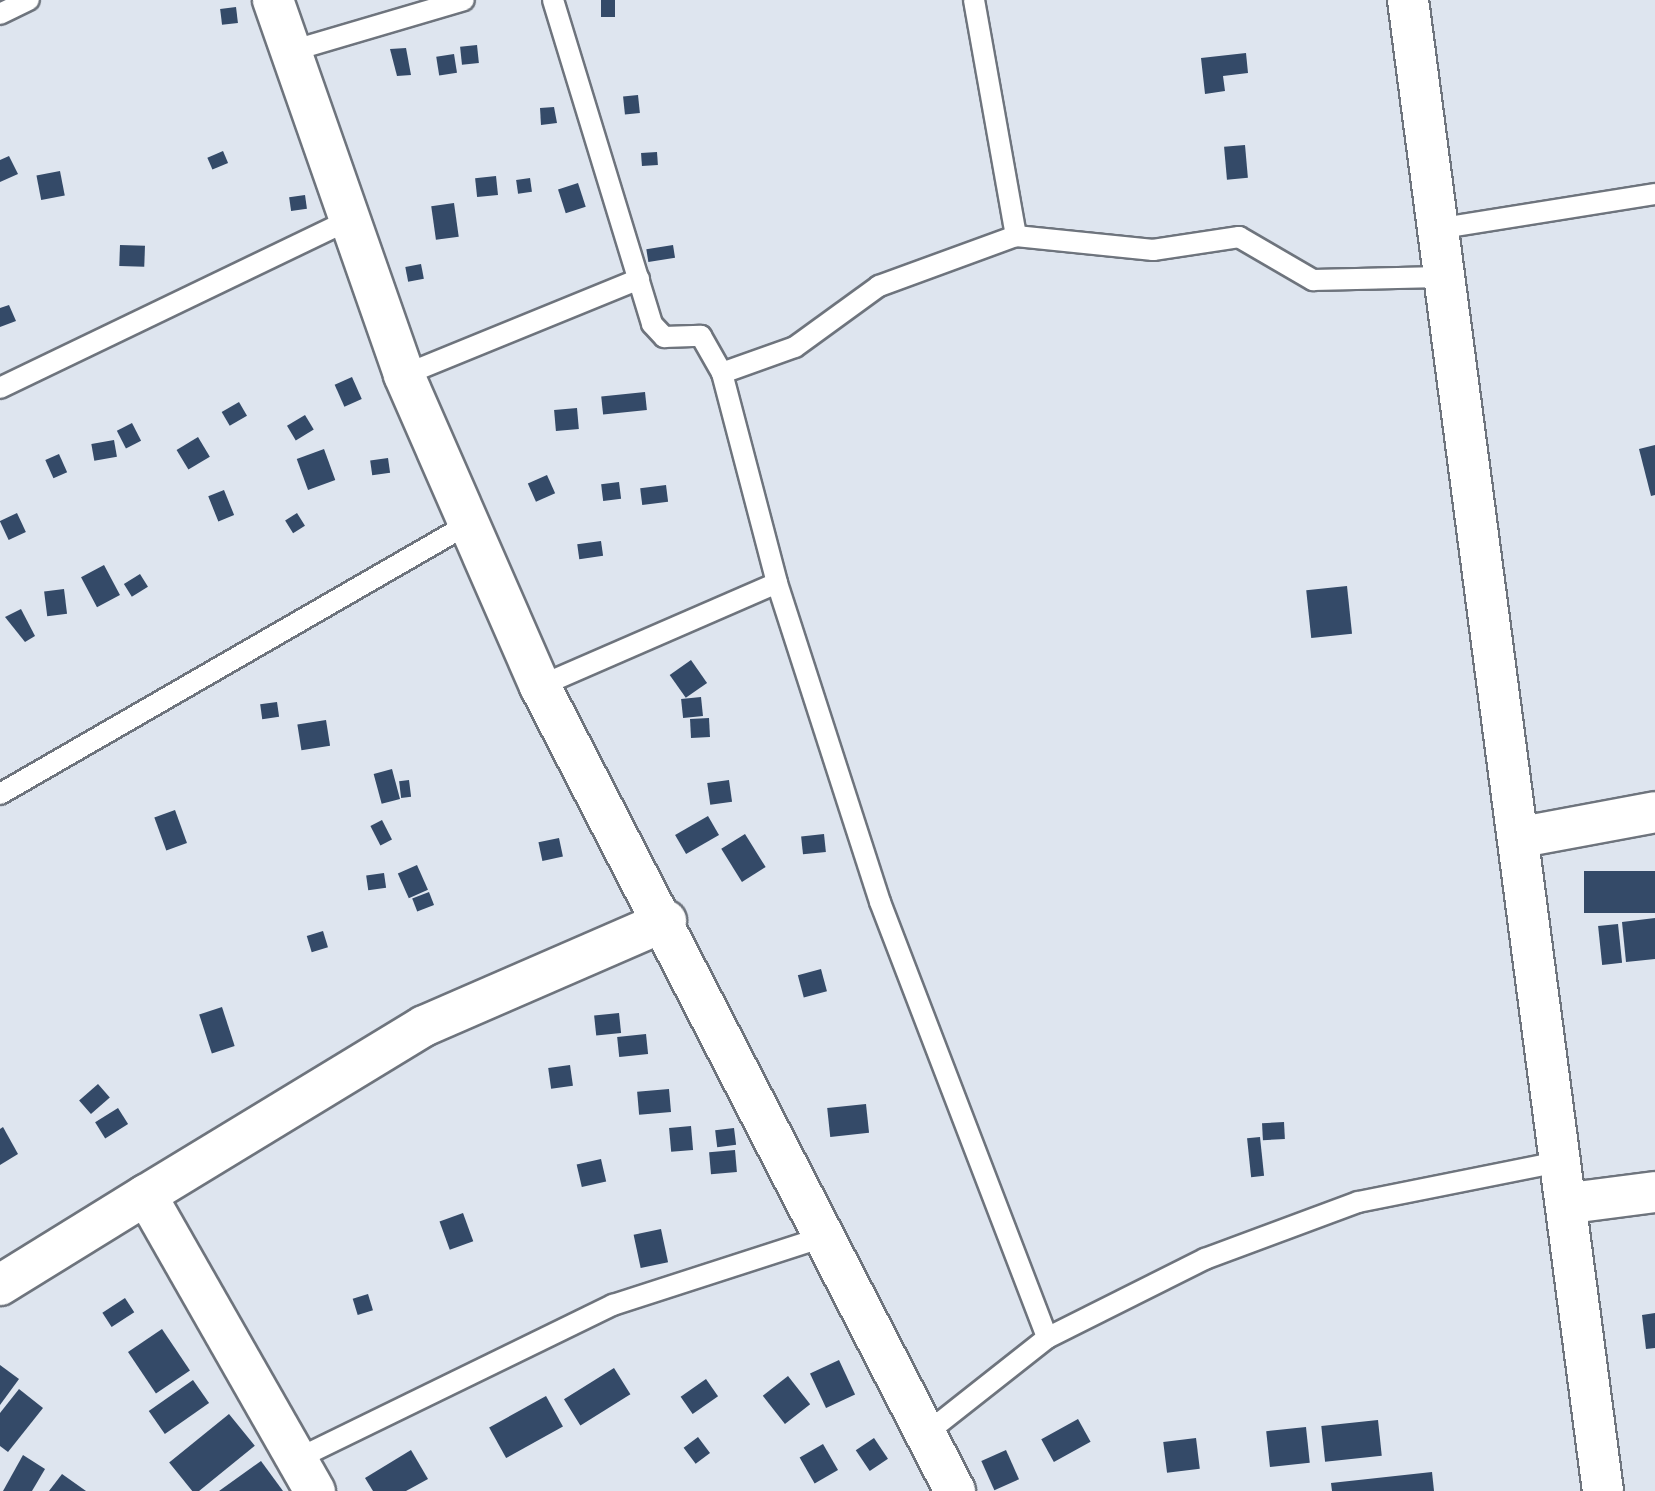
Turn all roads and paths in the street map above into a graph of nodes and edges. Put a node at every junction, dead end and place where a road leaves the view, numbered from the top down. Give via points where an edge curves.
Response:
1 (29, 0) edge
2 (273, 0) edge
3 (464, 0) edge
4 (553, 0) edge
5 (974, 0) edge
6 (1408, 0) edge
7 (0, 14) edge
8 (291, 51) junction
9 (1655, 194) edge
10 (351, 219) junction
11 (1436, 229) junction
12 (1016, 236) junction
13 (1440, 277) junction
14 (638, 280) junction
15 (722, 373) junction
16 (404, 375) junction
17 (0, 388) edge
18 (470, 522) junction
19 (778, 582) junction
20 (540, 686) junction
21 (0, 794) edge
22 (1655, 812) edge
23 (1522, 837) junction
24 (666, 921) junction
25 (1563, 1160) junction
26 (1655, 1192) edge
27 (146, 1195) junction
28 (1570, 1203) junction
29 (826, 1236) junction
30 (0, 1284) edge
31 (1047, 1338) junction
32 (928, 1432) junction
33 (306, 1475) edge
34 (956, 1491) edge
35 (1603, 1491) edge

1 - 7 lane
2 - 8 street
3 - 8 lane
4 - 14 lane
5 - 12 lane
6 - 11 street
8 - 10 street
9 - 11 lane
10 - 16 street
10 - 17 lane
11 - 13 street
12 - 13 lane via 1152,250 1239,237 1262,244 1313,280
12 - 15 lane via 879,286 796,347
13 - 23 street
14 - 15 lane via 657,333 700,336
14 - 16 lane
15 - 19 lane
16 - 18 street
18 - 20 street
18 - 21 lane
19 - 20 lane
19 - 31 lane via 880,902
20 - 24 street
22 - 23 street
23 - 25 street
24 - 27 street via 424,1026
24 - 29 street
25 - 28 street
25 - 31 lane via 1358,1202 1205,1259
26 - 28 street
27 - 30 street
27 - 33 street
28 - 35 street
29 - 32 street
29 - 33 lane via 613,1306
31 - 32 lane
32 - 34 street

